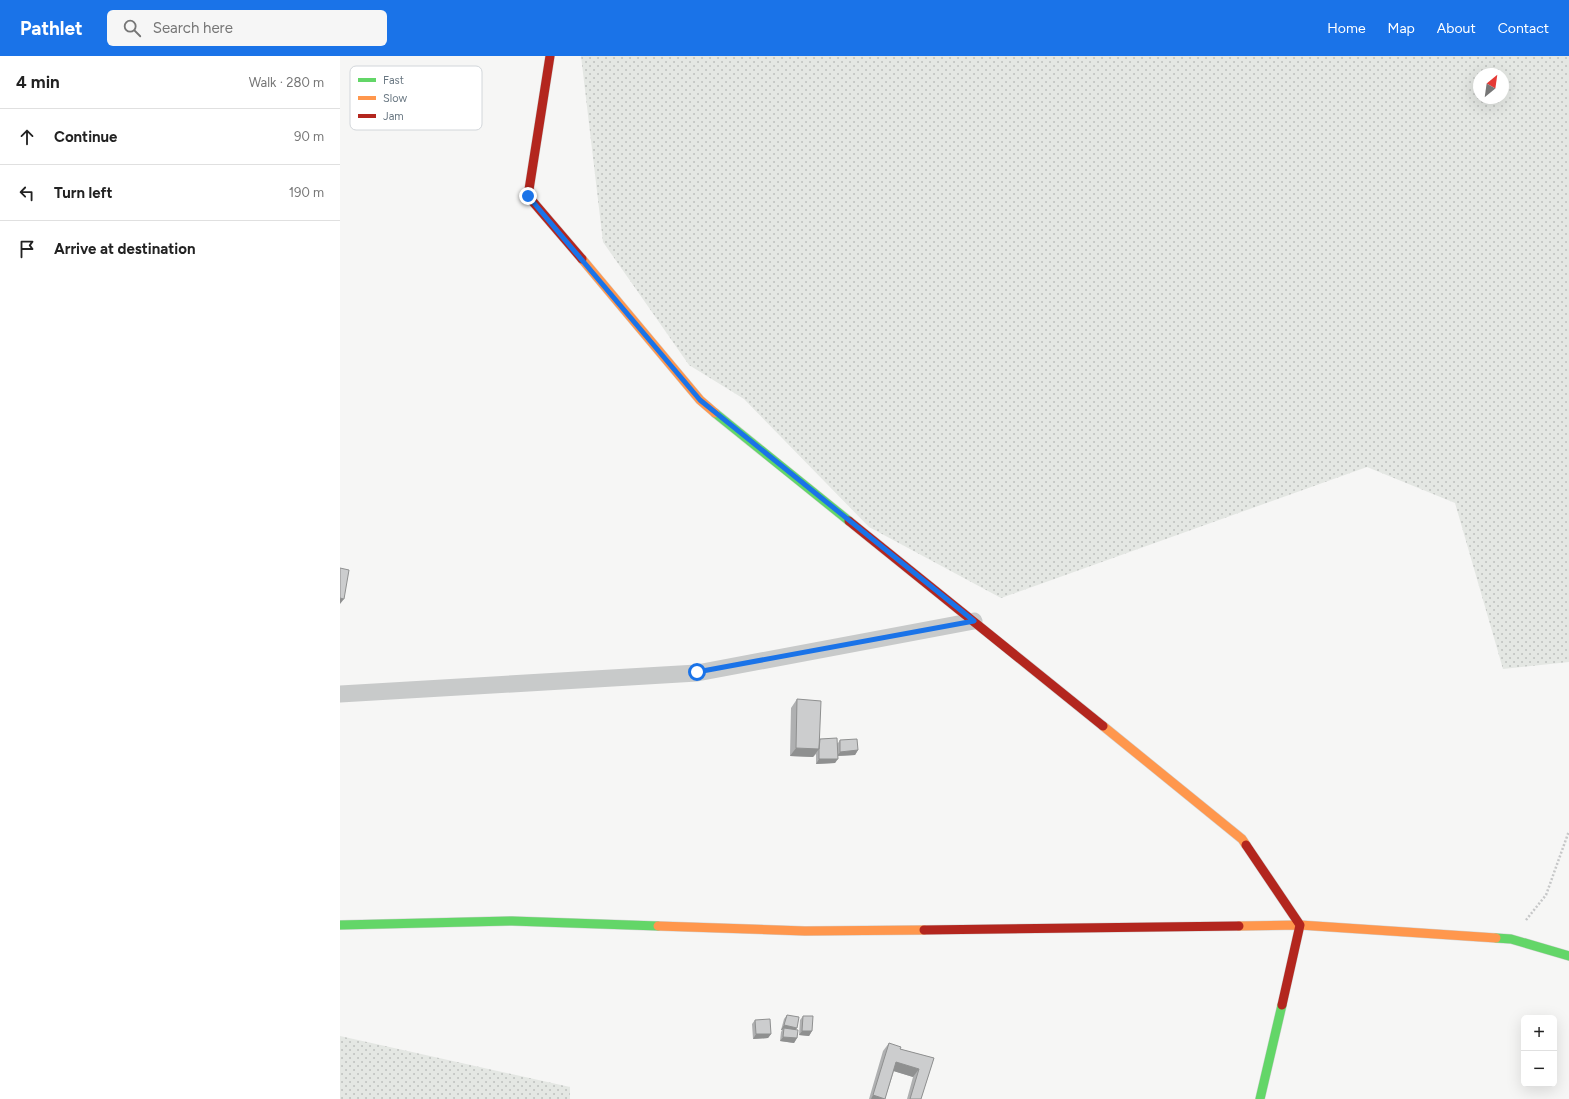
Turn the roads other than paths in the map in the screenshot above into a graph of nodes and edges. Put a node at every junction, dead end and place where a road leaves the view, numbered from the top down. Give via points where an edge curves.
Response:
1 (550, 56) edge
2 (974, 621) junction
3 (340, 694) edge
4 (340, 925) edge
5 (1300, 925) junction
6 (1569, 956) edge
7 (1260, 1099) edge

1 - 2 street via 528,196 700,400
2 - 3 street via 697,672
2 - 5 street via 1242,839
4 - 5 street via 512,920 805,931
5 - 6 street via 1511,939
5 - 7 street

